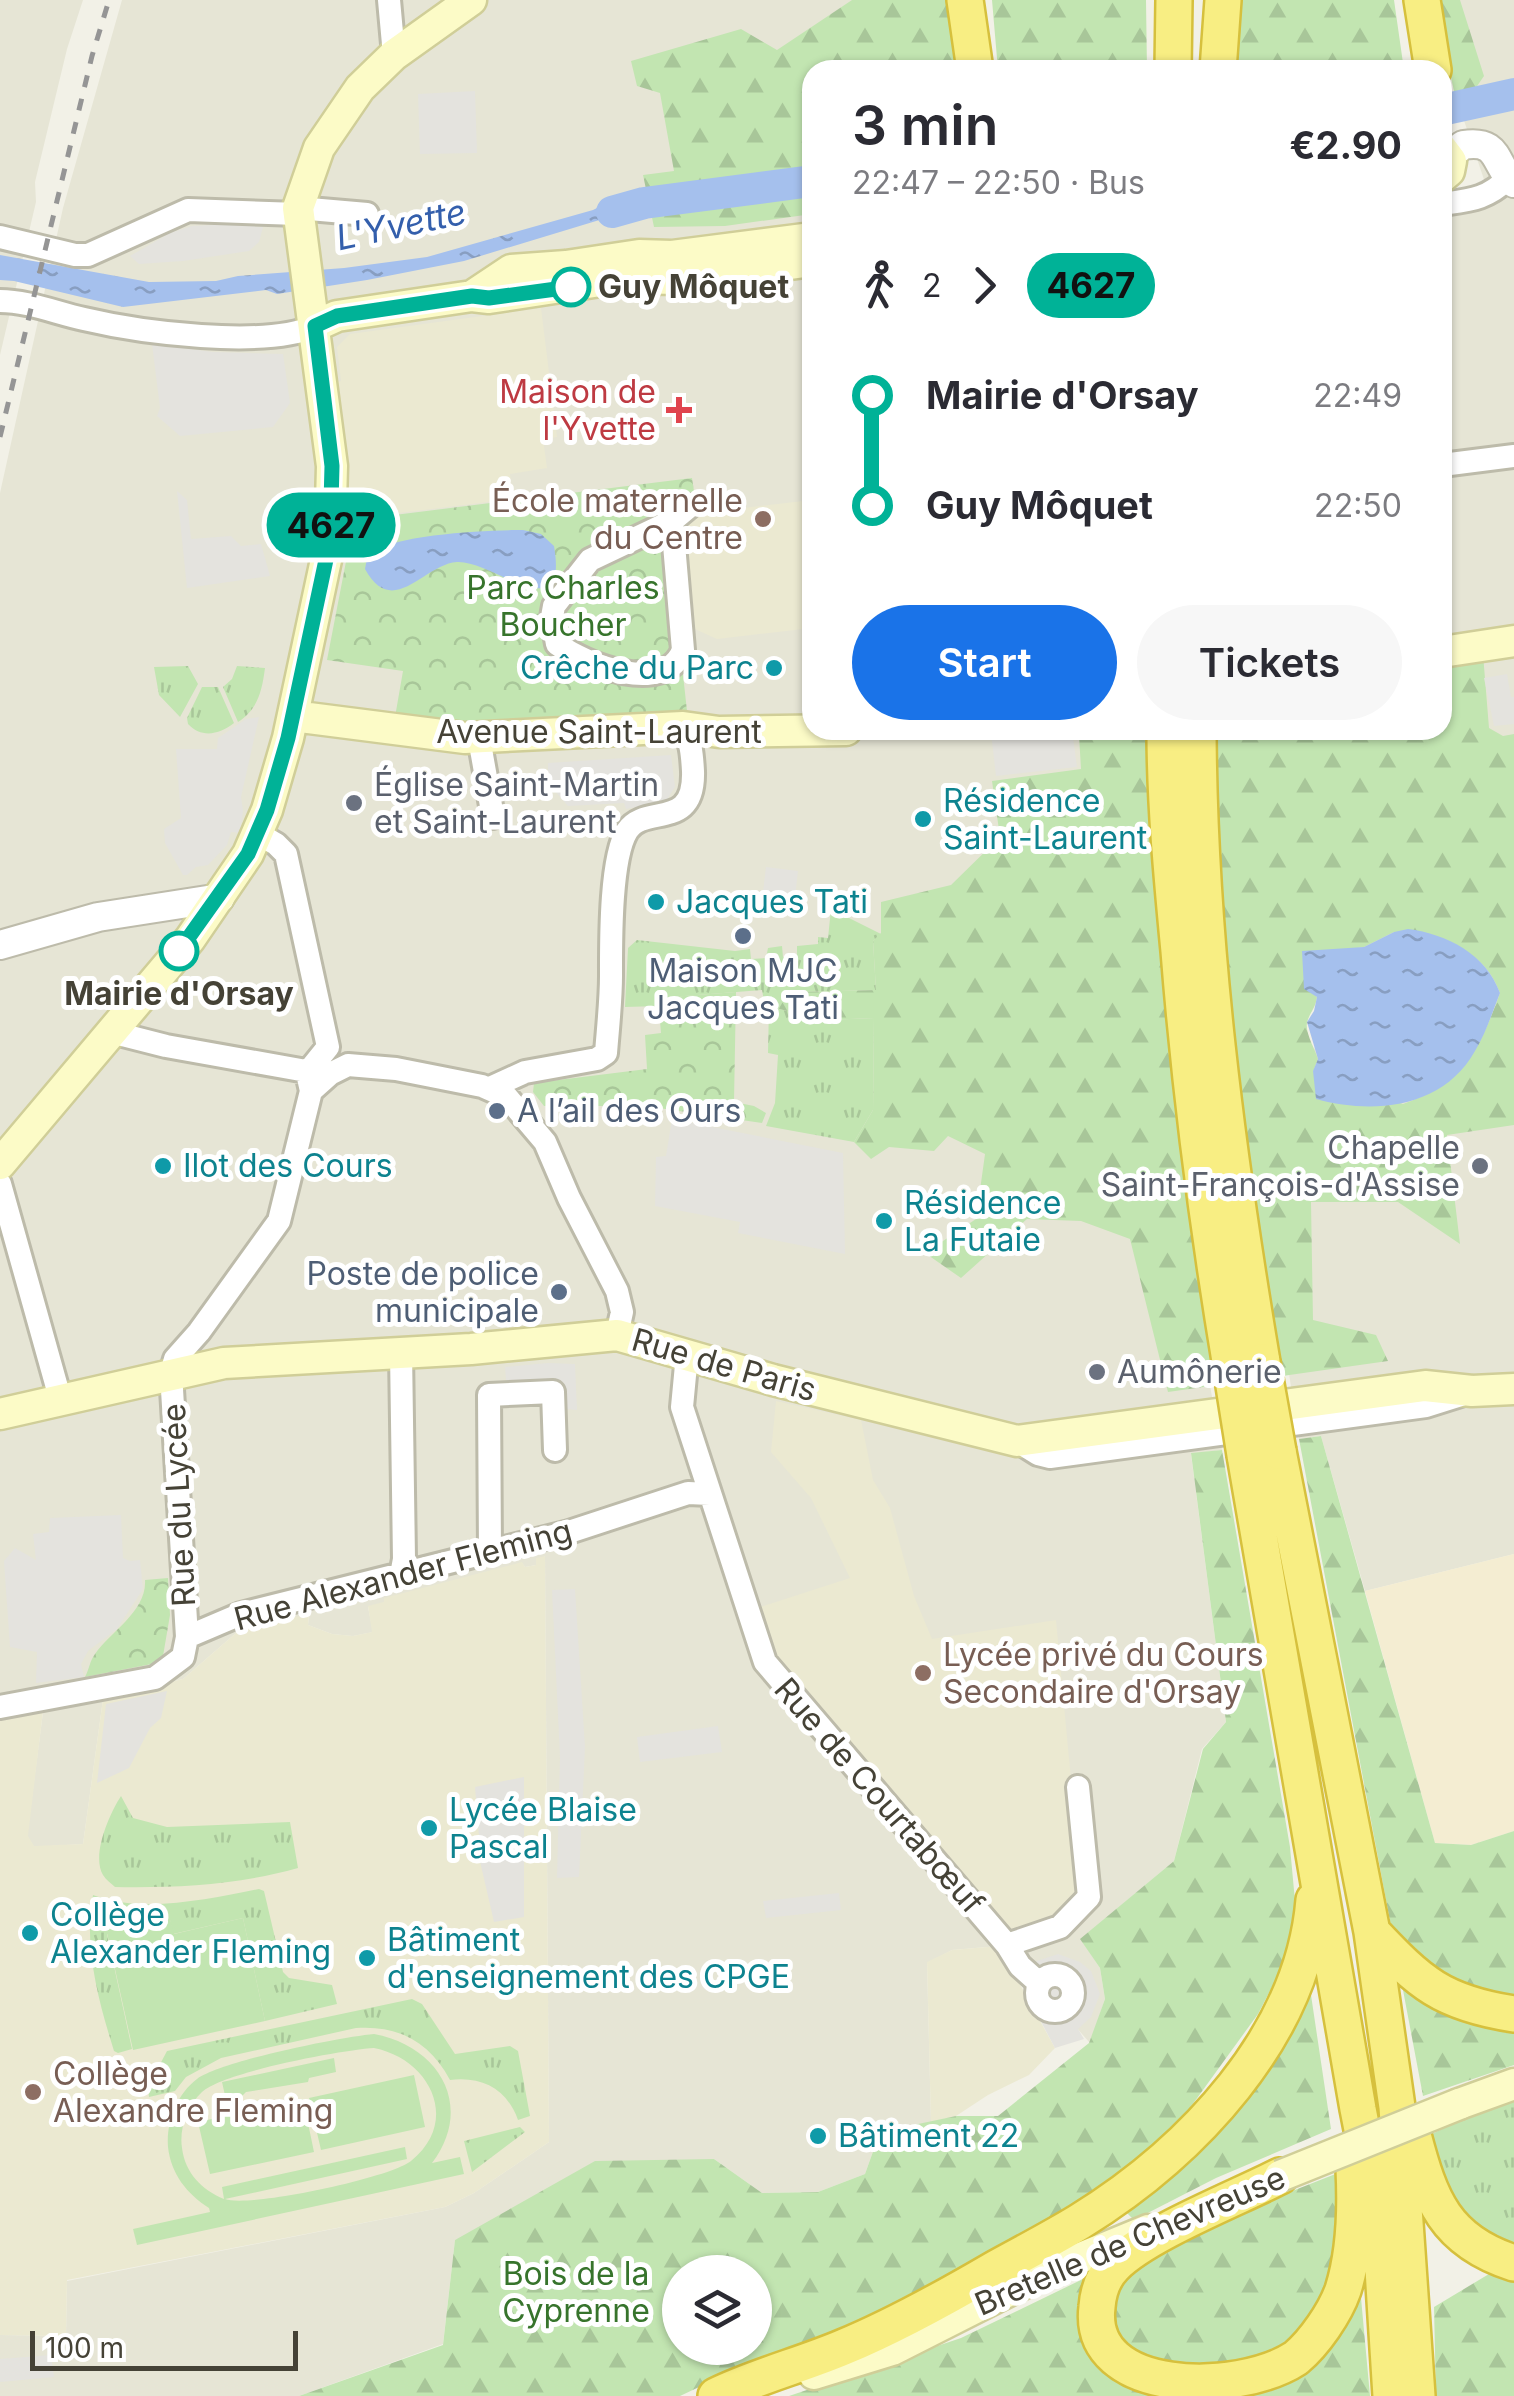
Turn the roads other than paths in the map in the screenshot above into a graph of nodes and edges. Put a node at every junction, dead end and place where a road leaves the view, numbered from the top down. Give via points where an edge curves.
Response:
1 (389, 0) edge
2 (471, 0) edge
3 (965, 0) edge
4 (984, 0) edge
5 (1158, 0) edge
6 (1174, 0) edge
7 (1206, 0) edge
8 (1223, 0) edge
9 (1406, 0) edge
10 (1422, 0) edge
11 (394, 55) junction
12 (1173, 58) edge
13 (973, 60) edge
14 (990, 60) edge
15 (1206, 60) edge
16 (1219, 60) edge
17 (1415, 60) edge
18 (1431, 60) edge
19 (1452, 151) edge
20 (1511, 180) edge
21 (1452, 203) edge
22 (298, 210) junction
23 (367, 214) dead end
24 (0, 237) edge
25 (802, 239) edge
26 (802, 263) edge
27 (641, 266) junction
28 (0, 301) edge
29 (315, 326) junction
30 (1514, 456) edge
31 (1452, 464) edge
32 (681, 514) joint
33 (1514, 642) edge
34 (1452, 651) edge
35 (293, 716) junction
36 (682, 727) junction
37 (802, 731) edge
38 (479, 738) junction
39 (1183, 740) edge
40 (493, 817) dead end
41 (257, 833) junction
42 (220, 898) junction
43 (0, 946) edge
44 (111, 1032) junction
45 (328, 1047) junction
46 (324, 1076) junction
47 (396, 1078) dead end
48 (490, 1088) junction
49 (0, 1164) edge
50 (0, 1184) edge
51 (198, 1332) junction
52 (618, 1335) junction
53 (401, 1352) junction
54 (224, 1362) junction
55 (686, 1365) dead end
56 (171, 1373) junction
57 (1514, 1388) edge
58 (60, 1398) junction
59 (0, 1414) edge
60 (555, 1450) dead end
61 (1262, 1453) junction
62 (710, 1494) junction
63 (490, 1553) junction
64 (401, 1575) junction
65 (187, 1637) junction
66 (0, 1707) edge
67 (1078, 1787) dead end
68 (1317, 1864) junction
69 (1372, 1932) junction
70 (1007, 1946) junction
71 (1039, 1983) dead end
72 (1514, 2014) edge
73 (1514, 2084) edge
74 (1398, 2107) junction
75 (1358, 2109) junction
76 (1280, 2176) junction
77 (1514, 2263) edge
78 (716, 2396) edge
79 (746, 2396) edge
80 (1391, 2396) edge
81 (1417, 2396) edge

1 - 11 street
2 - 11 main road
3 - 13 highway
4 - 14 highway
5 - 12 highway
6 - 12 highway
7 - 15 highway
8 - 16 highway
9 - 17 highway
10 - 18 highway
11 - 22 main road via 360,88 319,148
19 - 20 street via 1486,146
20 - 21 street via 1493,194
22 - 23 street
22 - 24 street via 188,210 88,255
22 - 29 main road
25 - 27 main road
26 - 27 main road via 680,278
27 - 29 main road via 511,270 472,296 337,316
28 - 29 street via 197,335 297,334
29 - 35 main road via 332,466 330,541
30 - 31 street
32 - 32 street via 682,650 672,667 604,670 557,644 554,606 590,560
33 - 34 main road
35 - 38 main road, Avenue Saint-Laurent
35 - 41 main road
36 - 37 main road, Avenue Saint-Laurent
36 - 38 main road, Avenue Saint-Laurent
36 - 48 street via 692,744 688,801 627,831 619,863 606,1053 524,1072
38 - 40 street
39 - 61 highway, bridge via 1247,1364
41 - 42 main road
41 - 45 street via 286,854
42 - 43 street via 98,917
42 - 44 main road
44 - 46 street
44 - 49 main road
45 - 46 street
45 - 46 street
46 - 47 street
46 - 48 street, Rue de Paris via 396,1069
46 - 51 street via 278,1221
48 - 52 street, Rue de Paris via 507,1097 545,1142 616,1291 622,1312
50 - 58 street
51 - 54 street
51 - 56 street
52 - 53 main road
52 - 57 main road, Rue de Paris via 1018,1441 1424,1386
53 - 54 main road
53 - 64 street
54 - 56 main road
55 - 62 street, Rue de Courtabœuf via 682,1406
56 - 58 main road
56 - 65 street, Rue du Lycée
58 - 59 main road
60 - 63 street via 553,1392 489,1395
61 - 68 highway
61 - 69 highway
62 - 63 street, Rue Alexander Fleming via 688,1493
62 - 70 street, Rue de Courtabœuf via 765,1662
63 - 64 street, Rue Alexander Fleming
64 - 65 street, Rue Alexander Fleming via 242,1614
65 - 66 street via 183,1658 155,1678
67 - 70 street via 1090,1897 1060,1927
68 - 75 highway
68 - 78 highway via 1312,1924 1290,1998 1230,2088 1148,2171 1082,2220 953,2293 844,2347
69 - 72 highway via 1435,1992
69 - 74 highway
70 - 71 street, Rue de Courtabœuf
73 - 76 main road, Bretelle de Chevreuse, bridge
74 - 77 highway via 1436,2205 1452,2227 1485,2254
74 - 81 highway
75 - 76 highway via 1353,2232 1343,2288 1296,2358 1220,2390 1181,2392 1116,2368 1098,2344 1095,2323 1098,2294 1111,2268
75 - 80 highway via 1380,2221
76 - 79 main road, Bretelle de Chevreuse via 1044,2273 892,2350

